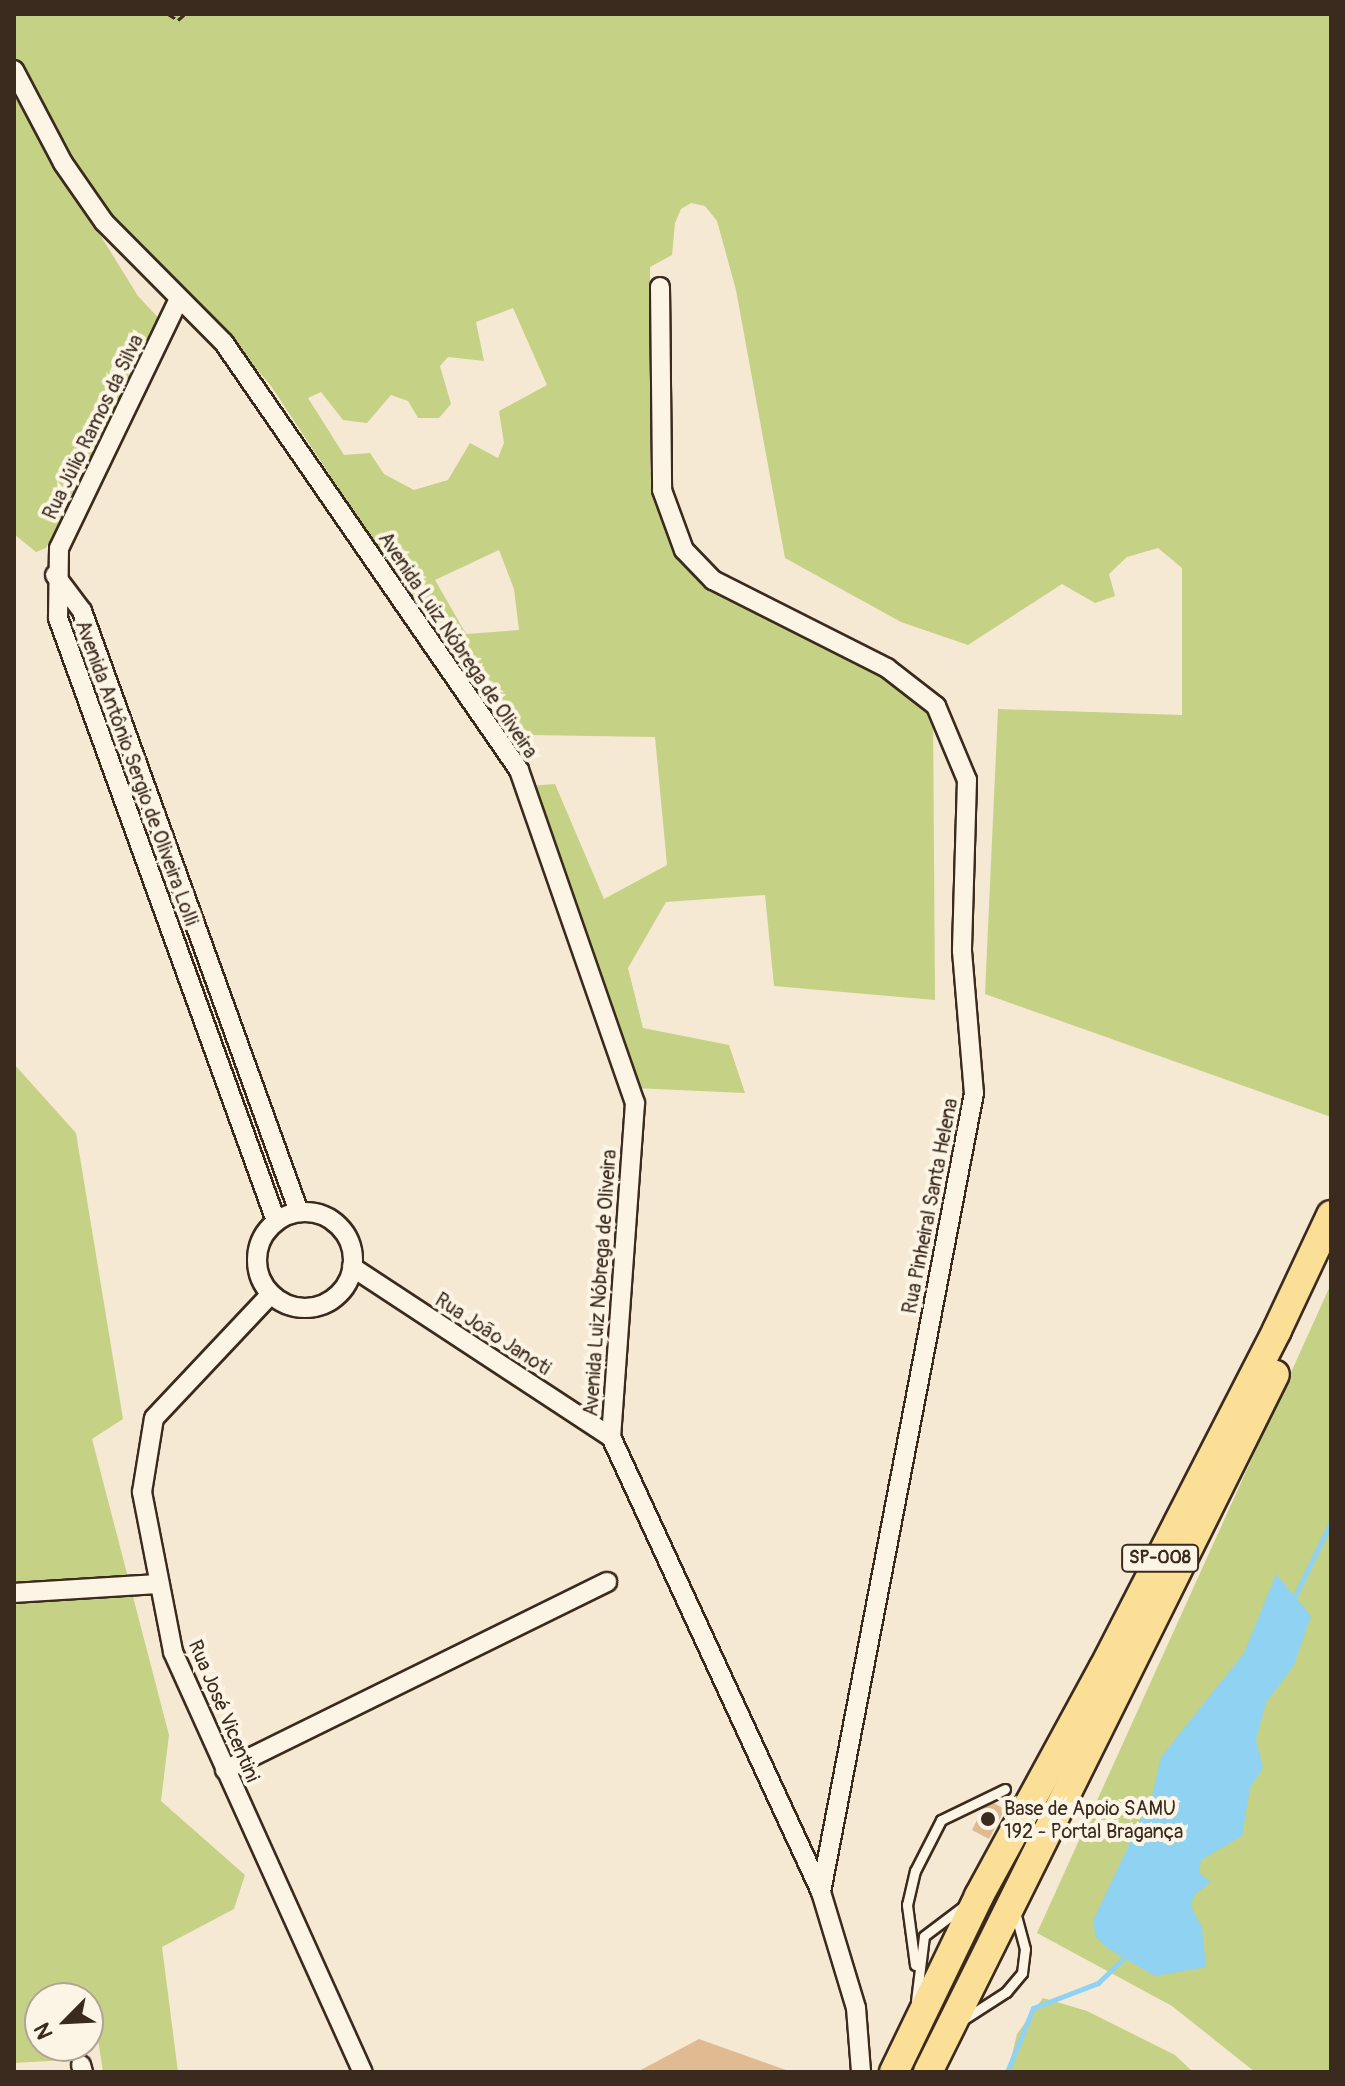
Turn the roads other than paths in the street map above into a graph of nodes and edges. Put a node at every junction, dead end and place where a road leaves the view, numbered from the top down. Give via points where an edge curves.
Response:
1 (14, 70) edge
2 (660, 287) dead end
3 (178, 301) junction
4 (55, 575) junction
5 (299, 1212) junction
6 (1331, 1215) edge
7 (276, 1221) junction
8 (1331, 1250) edge
9 (352, 1267) junction
10 (271, 1294) junction
11 (611, 1437) junction
12 (607, 1582) dead end
13 (157, 1584) junction
14 (14, 1593) edge
15 (225, 1770) junction
16 (1005, 1789) dead end
17 (821, 1892) junction
18 (979, 1896) junction
19 (1013, 1906) junction
20 (909, 1935) junction
21 (924, 1936) junction
22 (917, 1974) junction
23 (951, 2026) junction
24 (912, 2042) junction
25 (363, 2072) edge
26 (861, 2072) edge
27 (894, 2072) edge
28 (928, 2072) edge

1 - 3 street, Avenida Luiz Nóbrega de Oliveira via 63,163 104,222
2 - 17 street, Rua Pinheiral Santa Helena via 662,490 684,550 713,580 887,668 936,706 967,780 962,951 974,1093
3 - 4 street, Rua Júlio Ramos da Silva via 59,548
3 - 11 street, Avenida Luiz Nóbrega de Oliveira via 224,343 519,770 635,1103
4 - 5 street, Avenida Antônio Sergio de Oliveira Lolli via 82,611
4 - 7 street, Avenida Antônio Sergio de Oliveira Lolli via 58,618
5 - 7 street
5 - 9 street via 324,1216 338,1225 348,1238
6 - 18 main road, SP-008 via 1103,1669
7 - 10 street via 265,1232 258,1256 261,1280
8 - 19 main road, SP-008 via 1256,1415
9 - 10 street via 338,1294 312,1307
9 - 11 street, Rua João Janoti
10 - 13 street, Rua José Vicentini via 154,1418 142,1492
11 - 17 street
12 - 15 street
13 - 14 street
13 - 15 street, Rua José Vicentini via 173,1652
15 - 25 street, Rua José Vicentini
16 - 20 lane via 941,1820 915,1871 907,1905
17 - 26 street via 856,2008
18 - 19 lane via 1007,1876
18 - 21 lane
18 - 24 main road, SP-008
19 - 23 main road, SP-008
19 - 23 lane via 1025,1949 1022,1973 1006,1992
20 - 21 lane
20 - 22 lane
21 - 22 lane
22 - 24 lane
23 - 28 main road, SP-008
24 - 27 main road, SP-008

